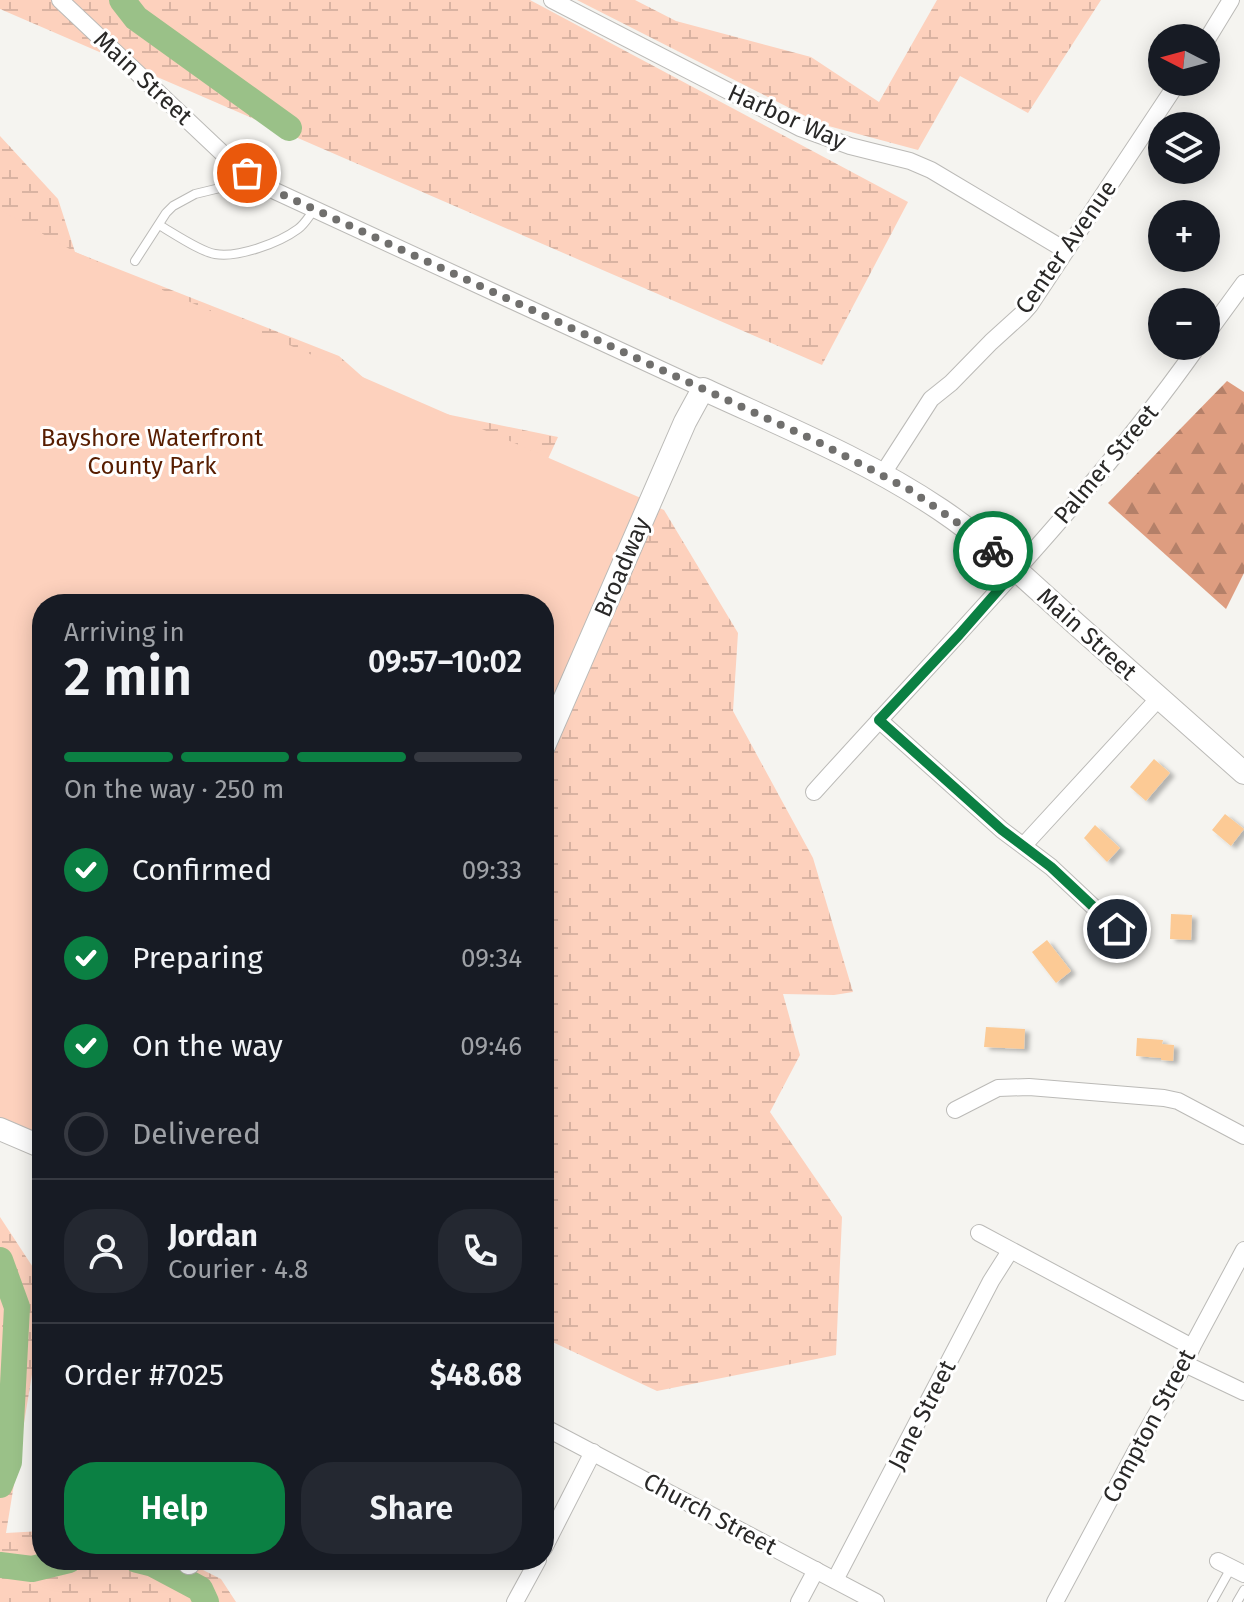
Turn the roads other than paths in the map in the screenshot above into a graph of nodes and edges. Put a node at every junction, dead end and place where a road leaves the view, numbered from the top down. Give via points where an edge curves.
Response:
1 (60, 0) edge
2 (552, 0) edge
3 (1231, 0) edge
4 (1216, 24) edge
5 (1169, 96) edge
6 (247, 173) junction
7 (315, 209) junction
8 (159, 225) junction
9 (1065, 250) junction
10 (135, 261) dead end
11 (1244, 283) edge
12 (1220, 316) edge
13 (1188, 360) edge
14 (703, 389) junction
15 (882, 475) junction
16 (1016, 570) junction
17 (1159, 698) junction
18 (879, 720) junction
19 (554, 723) edge
20 (1244, 773) edge
21 (814, 792) dead end
22 (1024, 845) junction
23 (1117, 929) dead end
24 (955, 1110) dead end
25 (1, 1129) edge
26 (1244, 1136) edge
27 (32, 1143) edge
28 (979, 1233) dead end
29 (1244, 1250) edge
30 (1010, 1251) junction
31 (1192, 1347) junction
32 (1185, 1364) junction
33 (1244, 1392) edge
34 (554, 1432) edge
35 (593, 1452) junction
36 (554, 1528) edge
37 (1231, 1567) edge
38 (533, 1570) edge
39 (816, 1570) junction
40 (835, 1580) junction
41 (1244, 1590) edge
42 (515, 1602) edge
43 (799, 1602) edge
44 (876, 1602) edge
45 (1055, 1602) edge
46 (1212, 1602) edge
47 (1237, 1602) edge

1 - 6 street, Main Street
2 - 9 street, Harbor Way via 800,128 931,170
3 - 4 street
5 - 9 street, Center Avenue
6 - 7 street, Main Street
6 - 8 lane via 184,200
7 - 8 lane via 286,236 230,254 213,254
7 - 14 street, Main Street
8 - 10 lane
9 - 15 street, Center Avenue via 1023,313 931,399
11 - 12 street
13 - 16 street, Palmer Street
14 - 15 street, Main Street
14 - 19 street, Broadway
15 - 16 street, Main Street via 942,510
16 - 17 street, Main Street
16 - 18 street, Palmer Street
17 - 20 street, Main Street
17 - 22 street
18 - 21 street, Palmer Street
18 - 22 street
22 - 23 street
24 - 26 street via 1005,1087 1164,1098
25 - 27 street
28 - 30 street
29 - 31 street, Compton Street
30 - 31 street
30 - 40 street, Jane Street
31 - 32 street, Compton Street
32 - 33 street
32 - 45 street, Compton Street
34 - 35 street, Church Street
35 - 36 street
35 - 39 street, Church Street
37 - 46 lane
38 - 42 street
39 - 40 street, Church Street
39 - 43 street
40 - 44 street, Church Street
41 - 47 lane

